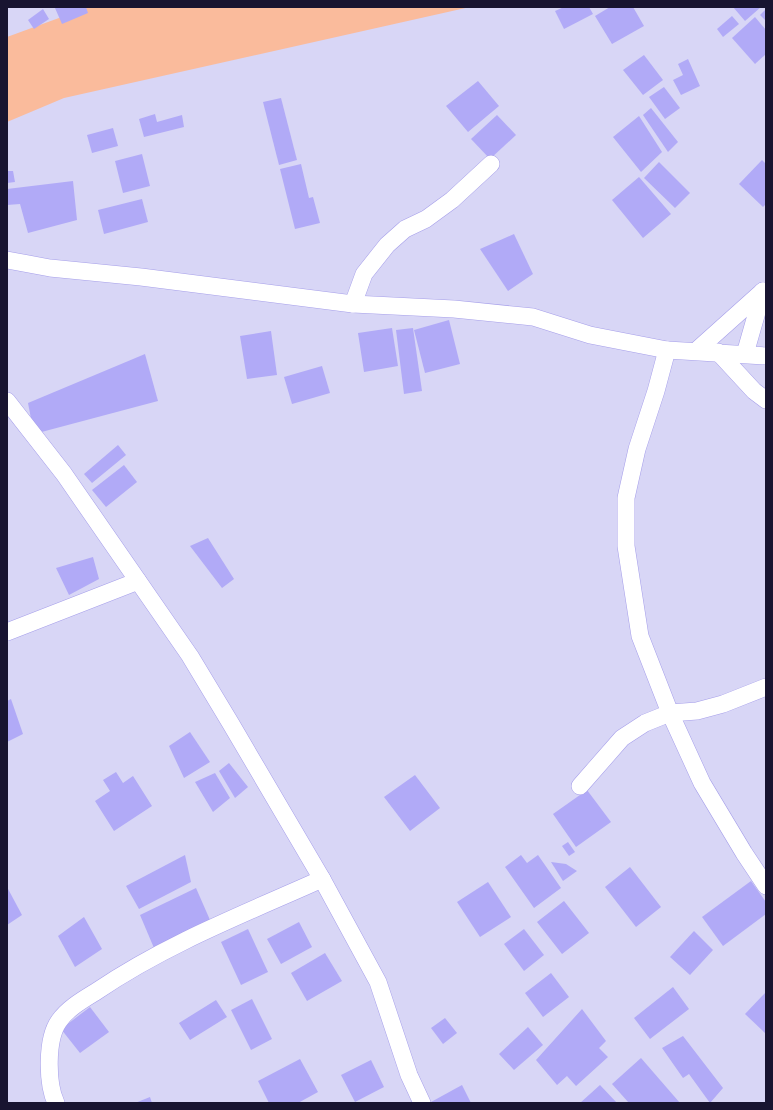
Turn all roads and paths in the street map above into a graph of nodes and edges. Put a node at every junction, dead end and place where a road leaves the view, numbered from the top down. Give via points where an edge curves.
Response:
1 (491, 164) dead end
2 (7, 260) edge
3 (765, 288) edge
4 (353, 304) junction
5 (667, 350) junction
6 (696, 351) junction
7 (718, 352) junction
8 (745, 354) junction
9 (766, 356) edge
10 (766, 400) edge
11 (7, 401) edge
12 (138, 581) junction
13 (7, 632) edge
14 (766, 687) edge
15 (670, 713) junction
16 (580, 786) dead end
17 (322, 879) junction
18 (766, 886) edge
19 (56, 1103) edge
20 (422, 1103) edge

1 - 4 street via 452,200 426,219 405,229 387,245 364,274
2 - 4 street via 50,268
3 - 6 street
3 - 8 street
4 - 5 street via 454,309 533,317 590,335
5 - 6 street
5 - 15 street via 637,449 626,498 626,546 640,636
6 - 7 street
7 - 8 street
7 - 10 street via 754,391
8 - 9 street
11 - 12 street via 64,474
12 - 13 street
12 - 17 street via 190,656
14 - 15 street via 723,704 697,711
15 - 16 street via 645,723 622,738
15 - 18 street via 702,783
17 - 19 street via 128,970 77,1004 59,1021 52,1036 49,1069 52,1094
17 - 20 street via 378,982 409,1075

